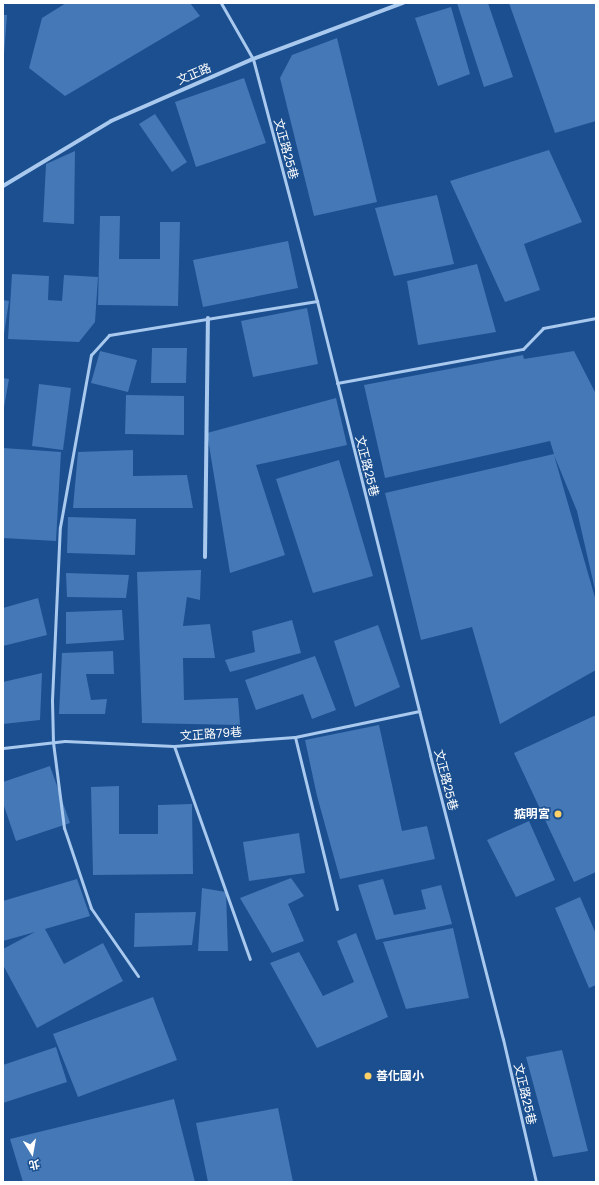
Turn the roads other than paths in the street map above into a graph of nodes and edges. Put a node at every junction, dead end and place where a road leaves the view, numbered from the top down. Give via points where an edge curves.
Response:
1 (221, 3) edge
2 (403, 3) edge
3 (253, 59) junction
4 (3, 186) edge
5 (317, 301) junction
6 (208, 318) junction
7 (596, 318) edge
8 (337, 383) junction
9 (205, 557) dead end
10 (419, 711) junction
11 (294, 737) junction
12 (53, 742) junction
13 (174, 746) junction
14 (3, 748) edge
15 (337, 909) dead end
16 (250, 959) dead end
17 (138, 976) dead end
18 (536, 1182) edge

1 - 3 lane, 文正路25巷
2 - 3 street, 文正路
3 - 4 street, 文正路 via 111,121
3 - 5 lane, 文正路25巷
5 - 6 lane
5 - 8 lane, 文正路25巷
6 - 9 street
6 - 12 lane via 108,335 91,355 60,527 52,700
7 - 8 lane via 543,328 523,349
8 - 10 lane, 文正路25巷
10 - 11 lane, 文正路79巷
10 - 18 lane, 文正路25巷 via 503,1039
11 - 13 lane, 文正路79巷
11 - 15 lane
12 - 13 lane, 文正路79巷
12 - 14 lane, 文正路79巷
12 - 17 lane via 64,828 91,908
13 - 16 lane

